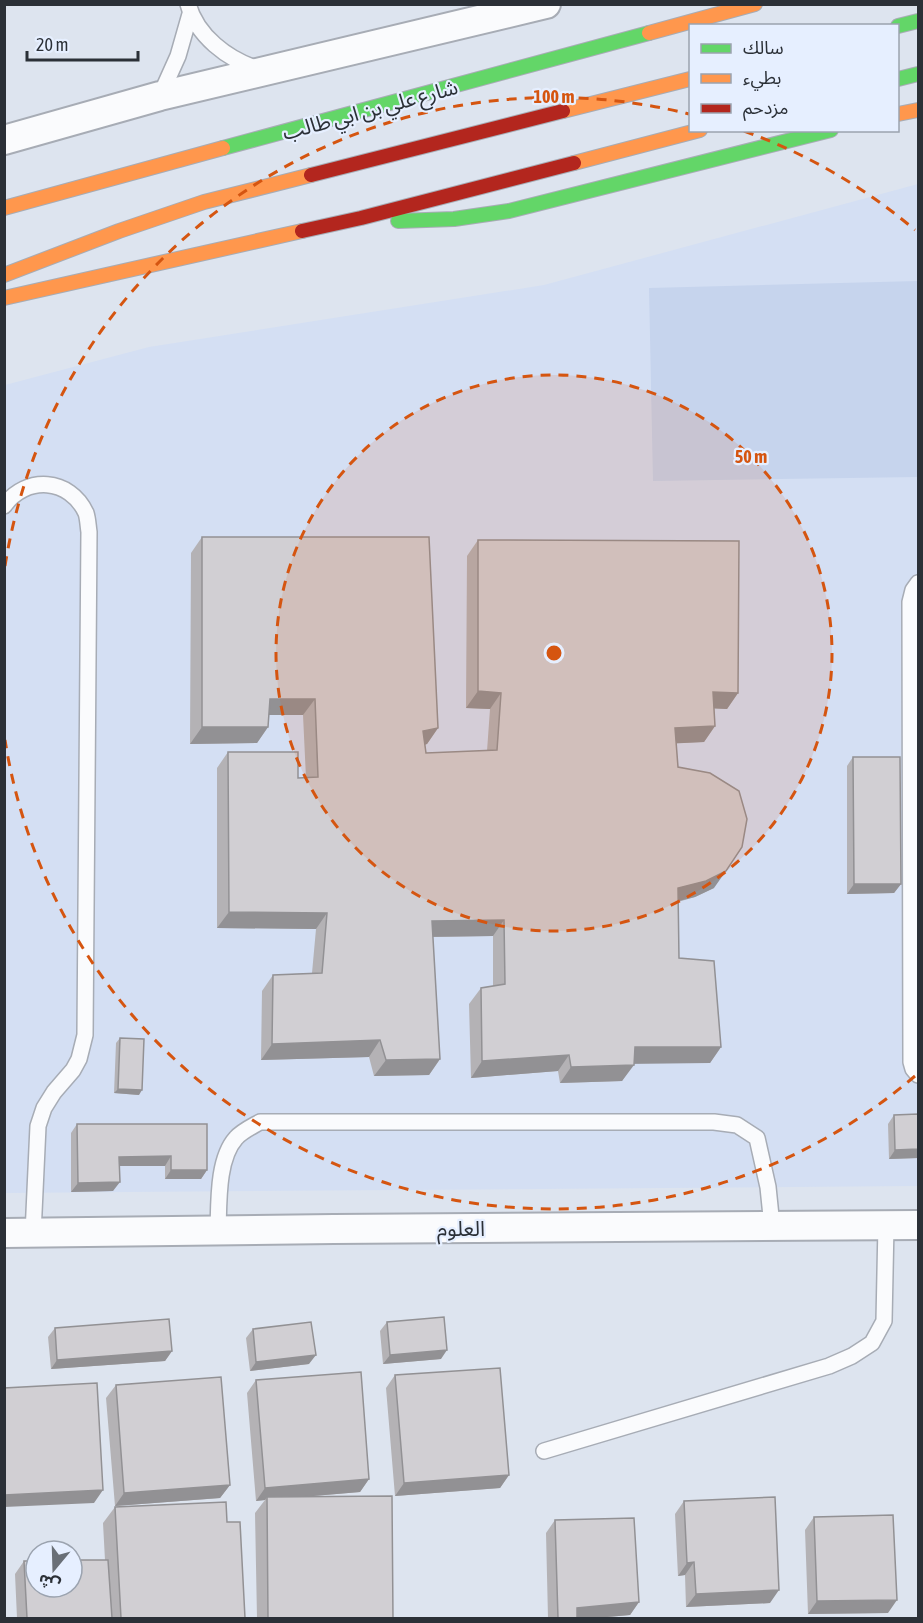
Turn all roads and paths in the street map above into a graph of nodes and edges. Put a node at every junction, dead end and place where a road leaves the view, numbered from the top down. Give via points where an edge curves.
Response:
1 (546, 4) edge
2 (692, 4) edge
3 (746, 7) edge
4 (189, 9) edge
5 (918, 21) edge
6 (899, 26) edge
7 (265, 72) junction
8 (918, 74) edge
9 (689, 79) edge
10 (899, 79) edge
11 (160, 96) junction
12 (918, 110) edge
13 (899, 114) edge
14 (692, 132) edge
15 (823, 132) edge
16 (11, 133) edge
17 (4, 208) edge
18 (361, 218) junction
19 (4, 275) edge
20 (4, 298) edge
21 (4, 506) edge
22 (918, 583) edge
23 (918, 1075) edge
24 (885, 1225) junction
25 (918, 1225) edge
26 (772, 1226) junction
27 (218, 1231) junction
28 (4, 1233) edge
29 (33, 1234) junction
30 (544, 1451) dead end

1 - 7 street
2 - 3 street, شارع علي بن ابي طالب
3 - 17 main road, شارع علي بن ابي طالب
4 - 7 lane via 214,45
4 - 11 lane via 178,56
5 - 6 main road
7 - 11 street
8 - 10 main road
9 - 19 main road via 204,202
11 - 16 street
12 - 13 main road
14 - 18 main road
15 - 18 main road via 482,217 424,222
18 - 20 main road
21 - 29 lane via 26,487 44,484 62,488 86,514 89,532 85,1035 79,1059 44,1108 38,1126
22 - 23 lane via 910,602 911,1062
24 - 25 street, العلوم
24 - 26 street, العلوم
24 - 30 lane via 884,1320 872,1342 852,1356
26 - 27 street, العلوم
26 - 27 lane via 758,1138 737,1125 260,1122 237,1137 225,1156
27 - 29 street, العلوم
28 - 29 street, العلوم

